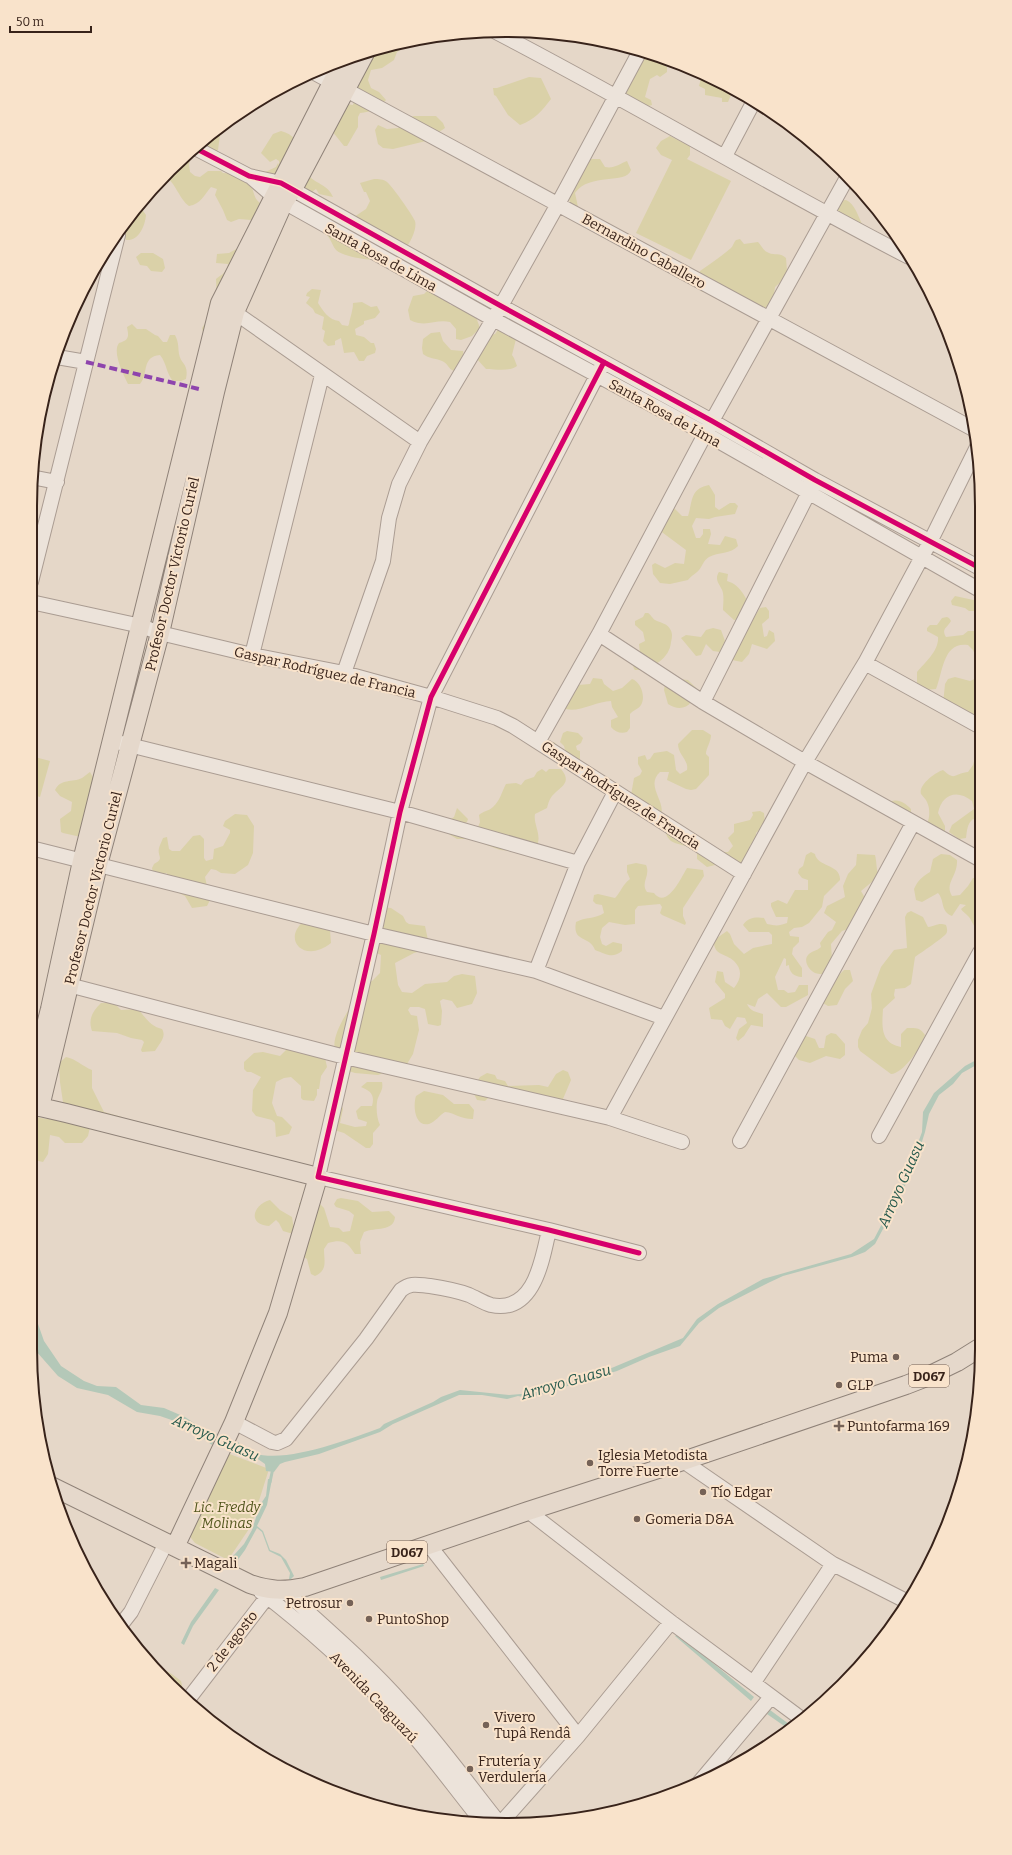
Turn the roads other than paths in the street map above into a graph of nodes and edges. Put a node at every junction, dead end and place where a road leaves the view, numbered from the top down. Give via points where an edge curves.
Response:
1 (509, 37) edge
2 (637, 56) edge
3 (359, 61) edge
4 (342, 67) edge
5 (320, 76) edge
6 (339, 87) junction
7 (616, 96) junction
8 (751, 107) edge
9 (200, 150) edge
10 (725, 156) junction
11 (845, 181) edge
12 (283, 192) junction
13 (558, 204) junction
14 (826, 214) junction
15 (112, 251) edge
16 (901, 253) edge
17 (501, 306) junction
18 (228, 308) junction
19 (493, 319) junction
20 (769, 319) junction
21 (61, 358) edge
22 (86, 362) junction
23 (604, 362) junction
24 (322, 375) junction
25 (597, 376) junction
26 (207, 390) junction
27 (712, 421) junction
28 (968, 426) edge
29 (706, 434) junction
30 (420, 442) junction
31 (972, 457) edge
32 (38, 478) edge
33 (815, 480) junction
34 (57, 482) junction
35 (808, 493) junction
36 (931, 540) junction
37 (921, 558) junction
38 (37, 559) edge
39 (975, 564) edge
40 (975, 587) edge
41 (37, 603) edge
42 (141, 626) junction
43 (160, 632) junction
44 (598, 634) junction
45 (252, 655) junction
46 (865, 663) junction
47 (344, 673) junction
48 (431, 697) junction
49 (702, 702) junction
50 (975, 724) edge
51 (538, 742) junction
52 (122, 743) junction
53 (805, 762) junction
54 (615, 792) junction
55 (400, 812) junction
56 (913, 823) junction
57 (37, 850) edge
58 (975, 857) edge
59 (90, 863) junction
60 (578, 863) junction
61 (744, 874) junction
62 (374, 934) junction
63 (975, 961) edge
64 (536, 971) junction
65 (62, 984) junction
66 (56, 1011) junction
67 (664, 1018) junction
68 (345, 1057) junction
69 (37, 1067) edge
70 (37, 1098) edge
71 (37, 1107) edge
72 (610, 1118) junction
73 (878, 1136) dead end
74 (740, 1141) dead end
75 (682, 1142) dead end
76 (318, 1177) junction
77 (549, 1230) junction
78 (639, 1254) dead end
79 (975, 1351) edge
80 (231, 1429) junction
81 (683, 1461) junction
82 (59, 1490) edge
83 (528, 1511) junction
84 (171, 1545) junction
85 (429, 1545) junction
86 (833, 1564) junction
87 (250, 1584) junction
88 (285, 1591) junction
89 (267, 1597) junction
90 (903, 1599) edge
91 (124, 1621) edge
92 (671, 1622) junction
93 (754, 1682) junction
94 (191, 1696) edge
95 (771, 1697) junction
96 (798, 1716) edge
97 (578, 1736) junction
98 (708, 1772) edge
99 (479, 1817) edge
100 (480, 1818) edge
101 (505, 1818) edge

1 - 7 street
2 - 7 street
3 - 6 main road, Profesor Doctor Victorio Curiel
4 - 6 main road, Profesor Doctor Victorio Curiel
5 - 6 street, Bernardino Caballero
6 - 12 main road, Profesor Doctor Victorio Curiel
6 - 13 street, Bernardino Caballero
7 - 10 street
7 - 13 street
8 - 10 street
9 - 12 street
10 - 14 street
11 - 14 street
12 - 17 street
12 - 18 main road, Profesor Doctor Victorio Curiel
12 - 19 street, Santa Rosa de Lima
13 - 17 street
13 - 20 street, Bernardino Caballero
14 - 16 street
14 - 20 street
15 - 22 street
17 - 19 street
17 - 23 street
18 - 24 street
18 - 26 main road, Profesor Doctor Victorio Curiel
19 - 25 street, Santa Rosa de Lima
19 - 30 street
20 - 27 street
20 - 28 street, Bernardino Caballero
21 - 22 street
22 - 34 street
23 - 25 street
23 - 27 street
24 - 30 street
24 - 45 street
25 - 29 street, Santa Rosa de Lima
25 - 48 street
26 - 42 main road, Profesor Doctor Victorio Curiel
26 - 43 main road, Profesor Doctor Victorio Curiel
27 - 29 street
27 - 33 street
29 - 35 street, Santa Rosa de Lima
29 - 44 street
30 - 47 street via 399,484 389,518 383,561
31 - 36 street
32 - 34 street
33 - 35 street
33 - 36 street
34 - 38 street
35 - 37 street, Santa Rosa de Lima
35 - 49 street
36 - 37 street
36 - 39 street
37 - 40 street, Santa Rosa de Lima
37 - 46 street
41 - 42 street, Gaspar Rodríguez de Francia
42 - 43 street, Gaspar Rodríguez de Francia
42 - 52 main road, Profesor Doctor Victorio Curiel
43 - 45 street, Gaspar Rodríguez de Francia
43 - 52 main road, Profesor Doctor Victorio Curiel
44 - 49 street
44 - 51 street
45 - 47 street, Gaspar Rodríguez de Francia
46 - 50 street
46 - 53 street
47 - 48 street, Gaspar Rodríguez de Francia
48 - 51 street, Gaspar Rodríguez de Francia via 497,718
48 - 55 street
49 - 53 street
51 - 54 street, Gaspar Rodríguez de Francia
52 - 55 street
52 - 59 main road, Profesor Doctor Victorio Curiel
53 - 56 street
53 - 61 street
54 - 60 street
54 - 61 street, Gaspar Rodríguez de Francia
55 - 60 street
55 - 62 street
56 - 58 street
56 - 74 street
57 - 59 street
59 - 62 street
59 - 65 main road, Profesor Doctor Victorio Curiel
60 - 64 street
61 - 67 street
62 - 64 street
62 - 68 street
63 - 73 street
64 - 67 street
65 - 66 main road, Profesor Doctor Victorio Curiel
65 - 68 street
66 - 69 main road, Profesor Doctor Victorio Curiel
66 - 70 main road, Profesor Doctor Victorio Curiel
67 - 72 street
68 - 72 street
68 - 76 street
71 - 76 main road
72 - 75 street
76 - 77 street
76 - 80 main road via 278,1313
77 - 78 street
77 - 80 street via 540,1268 531,1287 515,1304 502,1306 452,1290 413,1284 407,1286 401,1290 366,1339 286,1439 276,1443
79 - 81 main road, D067 via 924,1378
80 - 84 main road
81 - 83 main road, D067
81 - 86 street
82 - 84 main road, D067
83 - 85 main road, D067
83 - 92 street
84 - 87 main road, D067
84 - 91 street
85 - 88 main road, D067 via 305,1587
85 - 97 street
86 - 90 street
86 - 93 street
87 - 88 main road, D067 via 268,1590
87 - 89 street, Avenida Caaguazú
88 - 89 street, 2 de agosto
88 - 100 street, Avenida Caaguazú via 403,1703 445,1753
89 - 94 street, 2 de agosto
89 - 99 street, Avenida Caaguazú via 349,1668 392,1711
92 - 93 street
92 - 97 street
93 - 95 street
95 - 96 street
95 - 98 street
97 - 101 street

